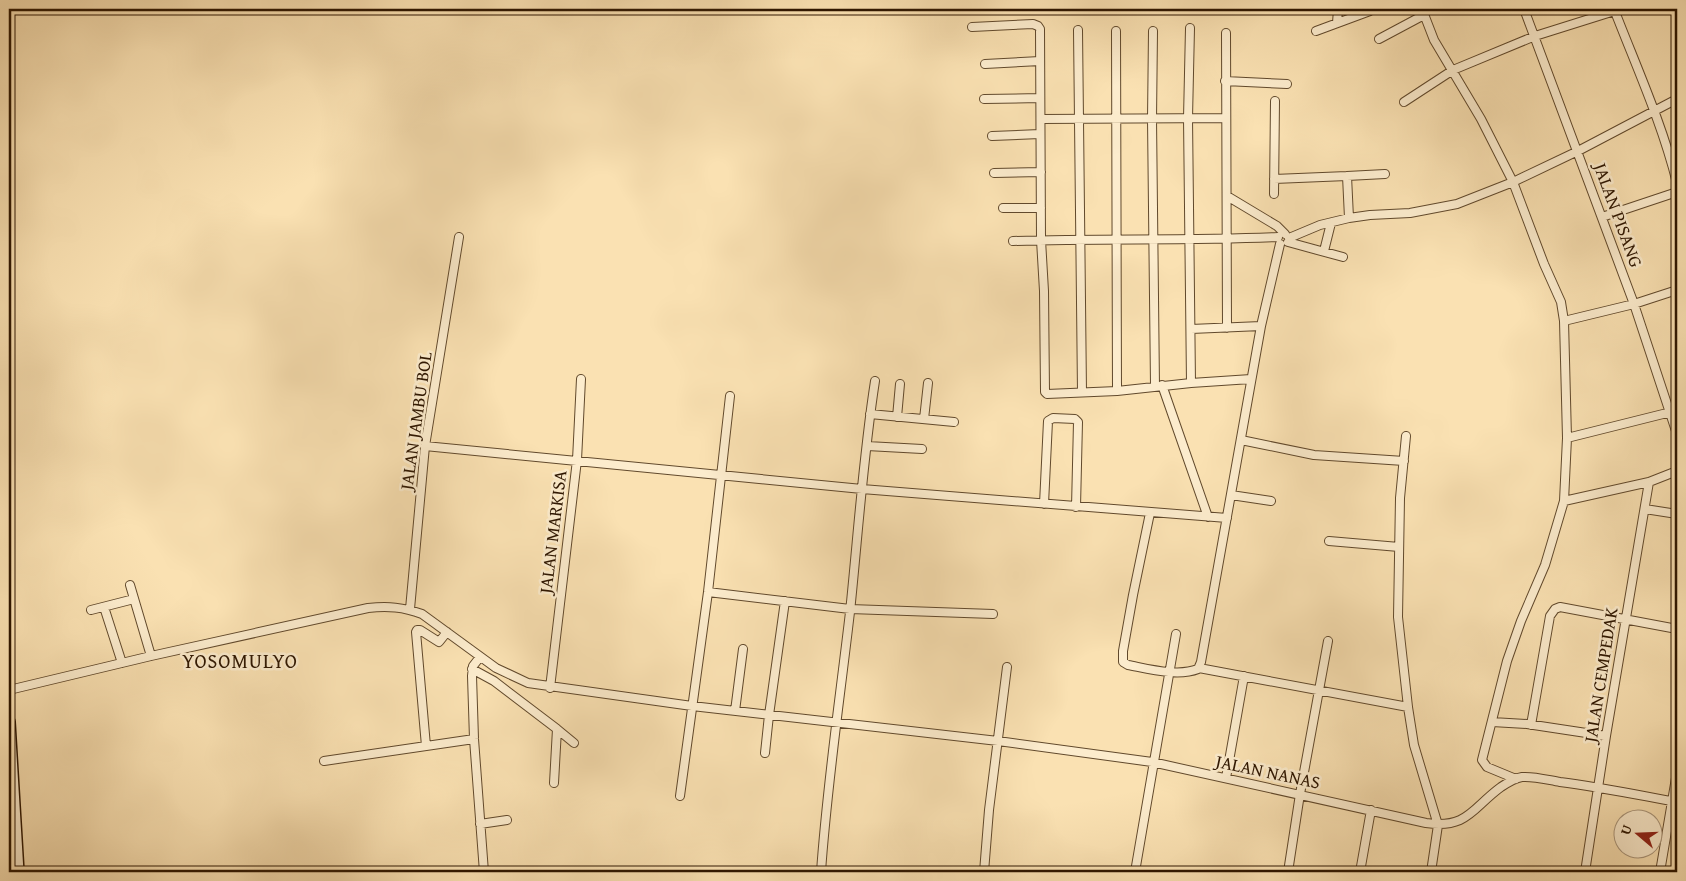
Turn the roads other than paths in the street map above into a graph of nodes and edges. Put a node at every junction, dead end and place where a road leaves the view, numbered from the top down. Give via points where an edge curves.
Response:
1 (1338, 9) edge
2 (1524, 9) edge
3 (1617, 9) edge
4 (1370, 11) dead end
5 (1423, 12) edge
6 (1338, 23) junction
7 (972, 27) dead end
8 (1190, 28) dead end
9 (1078, 30) dead end
10 (1116, 31) dead end
11 (1153, 31) dead end
12 (1316, 31) dead end
13 (1226, 33) dead end
14 (1535, 36) junction
15 (1379, 39) dead end
16 (1040, 60) junction
17 (985, 64) dead end
18 (1452, 70) junction
19 (1225, 81) junction
20 (1287, 84) dead end
21 (1040, 98) junction
22 (984, 99) dead end
23 (1677, 99) edge
24 (1275, 101) dead end
25 (1404, 102) dead end
26 (1655, 112) junction
27 (1078, 118) junction
28 (1116, 118) junction
29 (1188, 118) junction
30 (1226, 118) junction
31 (1040, 119) junction
32 (1152, 119) junction
33 (1040, 134) junction
34 (992, 136) dead end
35 (1578, 151) junction
36 (1041, 172) junction
37 (994, 173) dead end
38 (1385, 174) dead end
39 (1347, 176) junction
40 (1274, 179) junction
41 (1513, 182) junction
42 (1677, 183) edge
43 (1677, 192) edge
44 (1274, 194) dead end
45 (1227, 196) junction
46 (1003, 208) dead end
47 (1041, 208) junction
48 (1602, 217) junction
49 (1349, 218) junction
50 (1330, 223) junction
51 (459, 237) dead end
52 (1153, 239) junction
53 (1228, 239) junction
54 (1284, 239) junction
55 (1041, 240) junction
56 (1080, 240) junction
57 (1116, 240) junction
58 (1190, 240) junction
59 (1013, 241) dead end
60 (1324, 251) junction
61 (1343, 257) dead end
62 (1677, 290) edge
63 (1634, 304) junction
64 (1564, 322) junction
65 (1261, 326) junction
66 (1227, 328) junction
67 (1191, 329) junction
68 (581, 379) dead end
69 (1251, 379) junction
70 (875, 381) dead end
71 (928, 382) dead end
72 (1191, 383) junction
73 (900, 384) dead end
74 (1158, 386) junction
75 (1117, 391) junction
76 (1082, 392) junction
77 (730, 396) dead end
78 (1671, 412) junction
79 (870, 414) junction
80 (897, 417) junction
81 (924, 419) junction
82 (954, 422) dead end
83 (1677, 434) edge
84 (1406, 436) dead end
85 (1567, 438) junction
86 (1241, 440) junction
87 (425, 446) junction
88 (867, 446) junction
89 (922, 449) dead end
90 (577, 460) junction
91 (1404, 461) junction
92 (1677, 471) edge
93 (720, 476) junction
94 (1649, 482) junction
95 (862, 489) junction
96 (1231, 495) junction
97 (1271, 501) dead end
98 (1564, 501) junction
99 (1044, 504) junction
100 (1076, 507) junction
101 (1645, 509) junction
102 (1150, 513) junction
103 (1677, 514) edge
104 (1208, 517) junction
105 (1226, 518) junction
106 (1328, 541) dead end
107 (1399, 547) junction
108 (130, 585) dead end
109 (708, 592) junction
110 (134, 599) junction
111 (785, 601) junction
112 (104, 607) junction
113 (410, 609) junction
114 (850, 609) junction
115 (91, 610) dead end
116 (993, 614) dead end
117 (1626, 618) junction
118 (1677, 629) edge
119 (447, 632) junction
120 (1176, 634) dead end
121 (1328, 641) dead end
122 (743, 649) dead end
123 (151, 656) junction
124 (122, 663) junction
125 (476, 663) junction
126 (1007, 666) dead end
127 (1199, 668) junction
128 (1168, 671) junction
129 (1244, 676) junction
130 (550, 688) junction
131 (1319, 689) junction
132 (9, 690) edge
133 (692, 706) junction
134 (1408, 707) junction
135 (736, 712) junction
136 (768, 715) junction
137 (9, 722) edge
138 (1492, 722) junction
139 (837, 724) junction
140 (1532, 725) junction
141 (557, 729) junction
142 (1606, 736) junction
143 (474, 739) junction
144 (998, 741) junction
145 (574, 743) dead end
146 (426, 746) junction
147 (765, 753) dead end
148 (324, 761) dead end
149 (1152, 762) junction
150 (1677, 772) edge
151 (1226, 778) junction
152 (1516, 779) junction
153 (554, 783) dead end
154 (1598, 787) junction
155 (1300, 794) junction
156 (680, 796) dead end
157 (1674, 802) edge
158 (1372, 810) junction
159 (507, 820) dead end
160 (480, 824) junction
161 (1438, 825) junction
162 (18, 872) edge
163 (484, 872) edge
164 (821, 872) edge
165 (984, 872) edge
166 (1134, 872) edge
167 (1288, 872) edge
168 (1360, 872) edge
169 (1431, 872) edge
170 (1585, 872) edge
171 (1660, 872) edge

1 - 6 street
2 - 14 street, JALAN PISANG
3 - 14 street
3 - 26 street
4 - 6 street
5 - 15 street
5 - 18 street via 1434,40
6 - 12 street
7 - 16 street via 1038,26
8 - 29 street
9 - 27 street
10 - 28 street
11 - 32 street
13 - 19 street
14 - 18 street
14 - 35 street, JALAN PISANG
16 - 17 street
16 - 21 street
18 - 25 street
18 - 41 street
19 - 20 street
19 - 30 street
21 - 22 street
21 - 31 street
23 - 26 street
24 - 40 street
26 - 35 street
26 - 42 street
27 - 28 street
27 - 31 street
27 - 56 street
28 - 32 street
28 - 57 street
29 - 30 street
29 - 32 street
29 - 58 street
30 - 45 street
31 - 33 street
32 - 52 street
33 - 34 street
33 - 36 street
35 - 41 street
35 - 48 street, JALAN PISANG
36 - 37 street
36 - 47 street
38 - 39 street
39 - 40 street
39 - 49 street
40 - 44 street
41 - 49 street via 1457,204 1410,213
41 - 64 street via 1561,302
43 - 48 street
45 - 53 street
45 - 54 street via 1277,226
46 - 47 street
47 - 55 street
48 - 63 street, JALAN PISANG
49 - 50 street
50 - 54 street
50 - 60 street
51 - 87 street, JALAN JAMBU BOL
52 - 57 street
52 - 58 street
52 - 74 street
53 - 54 street
53 - 58 street
53 - 66 street
54 - 60 street
54 - 65 street
55 - 56 street
55 - 59 street
55 - 76 street via 1046,392
56 - 57 street
56 - 76 street
57 - 75 street
58 - 67 street
60 - 61 street
62 - 63 street
63 - 64 street
63 - 78 street, JALAN PISANG
64 - 85 street
65 - 66 street
65 - 69 street
66 - 67 street
67 - 72 street
68 - 90 street, JALAN MARKISA
69 - 72 street
69 - 86 street
70 - 79 street
71 - 81 street
72 - 74 street
73 - 80 street
74 - 75 street
74 - 104 street
75 - 76 street
77 - 93 street
78 - 83 street, JALAN PISANG
78 - 85 street
79 - 80 street
79 - 88 street
80 - 81 street
81 - 82 street
84 - 91 street
85 - 98 street
86 - 91 street via 1314,455
86 - 96 street
87 - 90 street
87 - 113 street, JALAN JAMBU BOL
88 - 89 street
88 - 95 street
90 - 93 street
90 - 130 street, JALAN MARKISA
91 - 107 street
92 - 94 street
93 - 95 street
93 - 109 street
94 - 98 street
94 - 101 street, JALAN CEMPEDAK
95 - 99 street
95 - 114 street
96 - 97 street
96 - 105 street
98 - 138 street via 1545,565 1507,661
99 - 100 street
99 - 100 street via 1048,421 1053,418 1075,419 1078,422
100 - 102 street
101 - 103 street
101 - 117 street, JALAN CEMPEDAK
102 - 104 street
102 - 128 street via 1132,594 1123,662 1128,666
104 - 105 street
105 - 127 street
106 - 107 street
107 - 134 street via 1398,617
108 - 110 street
109 - 111 street
109 - 133 street
110 - 112 street
110 - 123 street
111 - 114 street
111 - 136 street
112 - 115 street
112 - 124 street
113 - 119 street
113 - 123 street via 368,608
114 - 116 street
114 - 139 street
117 - 118 street
117 - 140 street via 1560,607 1555,609 1550,616
117 - 142 street, JALAN CEMPEDAK
119 - 125 street
119 - 146 street via 439,642 420,630 416,632
120 - 128 street
121 - 131 street
122 - 135 street
123 - 124 street
124 - 132 street
125 - 130 street, JALAN NANAS
125 - 141 street via 494,681
125 - 143 street
126 - 144 street
127 - 128 street
127 - 129 street
128 - 149 street
129 - 131 street
129 - 151 street
130 - 133 street, JALAN NANAS
131 - 134 street
131 - 155 street
133 - 135 street, JALAN NANAS
133 - 156 street
134 - 161 street via 1414,745
135 - 136 street, JALAN NANAS
136 - 139 street, JALAN NANAS
136 - 147 street
137 - 162 street
138 - 140 street
138 - 152 street via 1482,760 1487,767
139 - 144 street, JALAN NANAS
139 - 164 street
140 - 142 street
141 - 145 street
141 - 153 street
142 - 154 street, JALAN CEMPEDAK
143 - 146 street
143 - 160 street
144 - 149 street, JALAN NANAS
144 - 165 street
146 - 148 street
149 - 151 street, JALAN NANAS
149 - 166 street
150 - 157 street
151 - 155 street, JALAN NANAS
152 - 154 street via 1528,777
152 - 161 street, JALAN NANAS via 1496,791 1473,813 1461,820
154 - 157 street
154 - 170 street, JALAN CEMPEDAK
155 - 158 street, JALAN NANAS
155 - 167 street
157 - 171 street
158 - 161 street, JALAN NANAS
158 - 168 street
159 - 160 street
160 - 163 street
161 - 169 street

